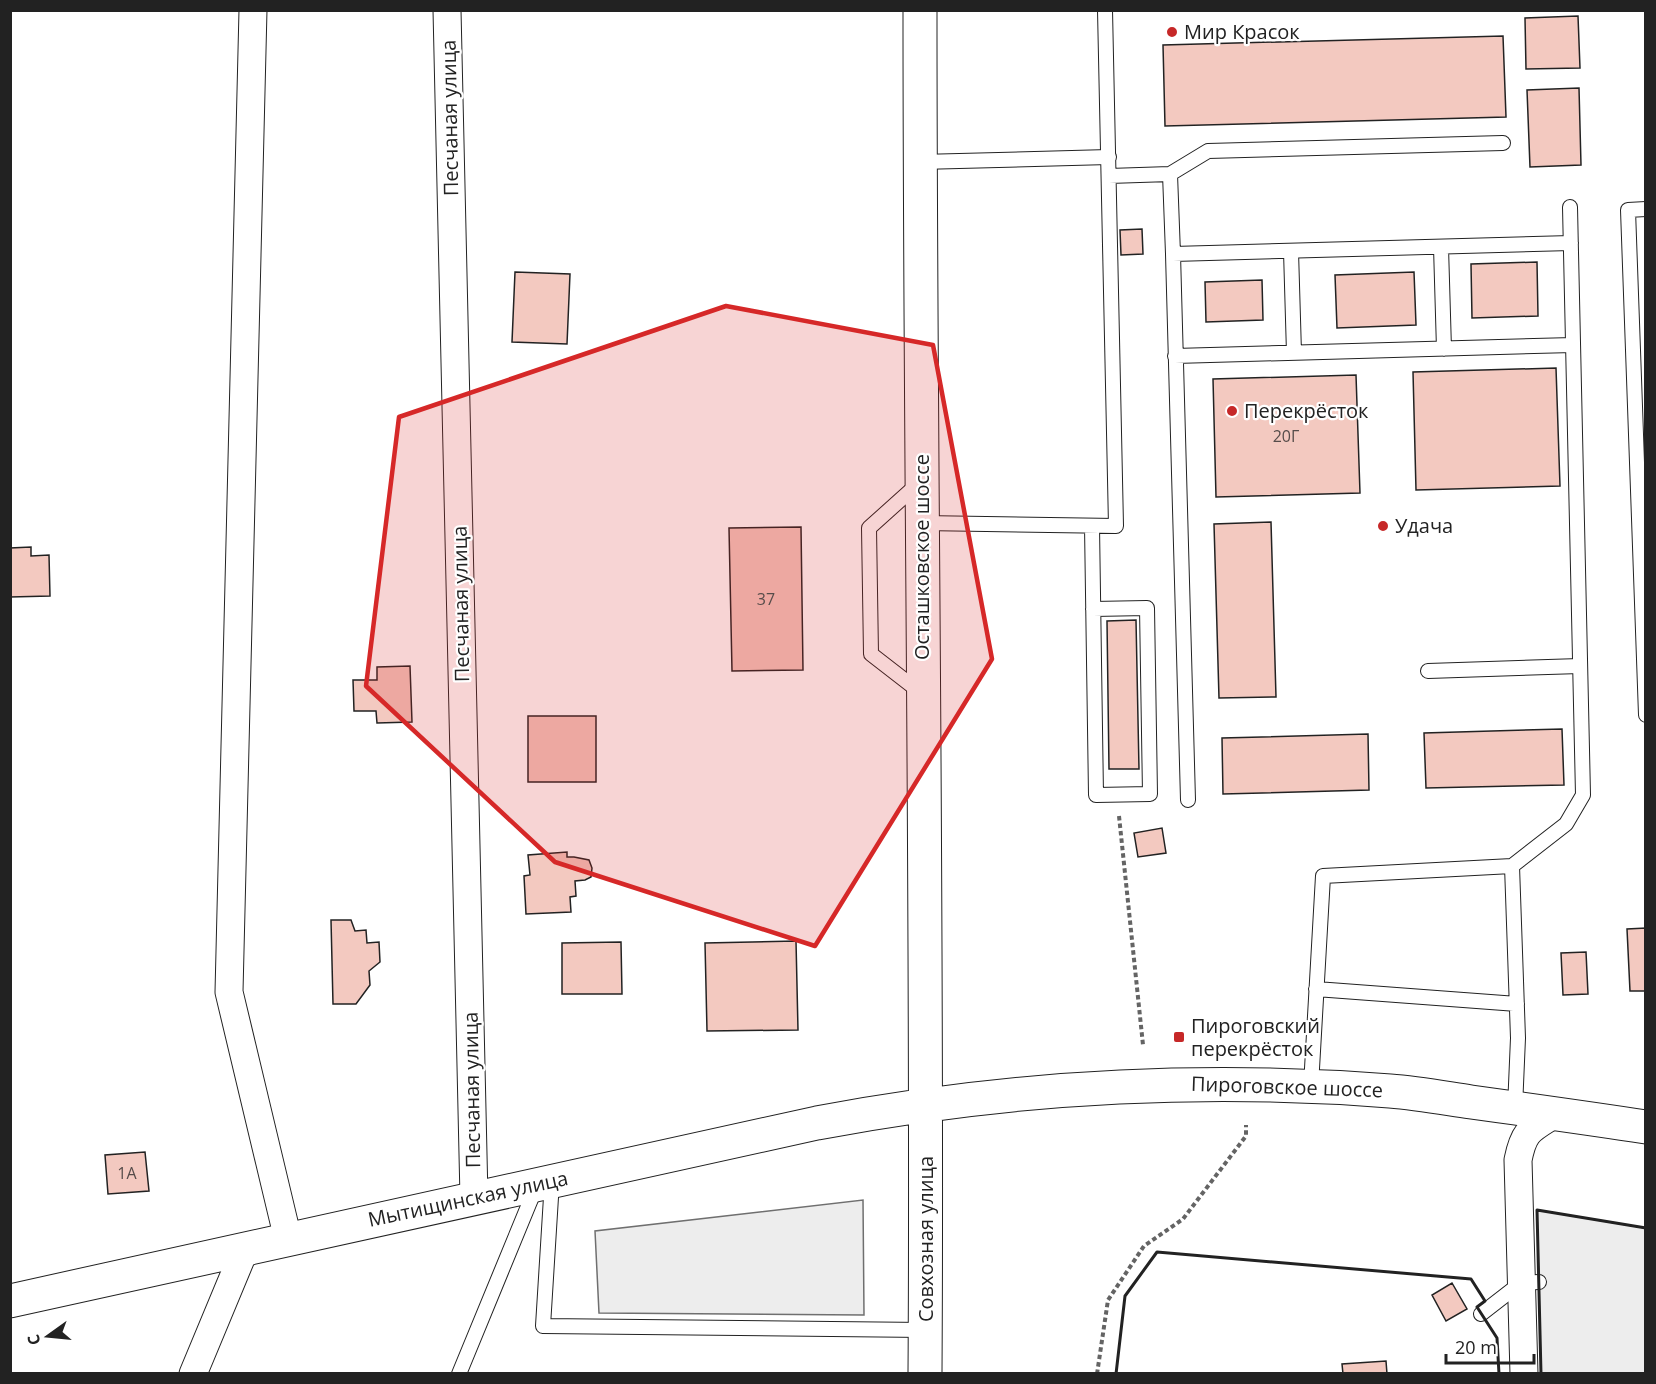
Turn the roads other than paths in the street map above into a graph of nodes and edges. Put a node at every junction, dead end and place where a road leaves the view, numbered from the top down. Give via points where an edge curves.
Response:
1 (253, 10) edge
2 (447, 10) edge
3 (920, 10) edge
4 (1105, 10) edge
5 (1503, 143) dead end
6 (1108, 157) junction
7 (920, 162) junction
8 (1170, 174) junction
9 (1109, 176) junction
10 (1570, 207) dead end
11 (1646, 209) edge
12 (1571, 243) junction
13 (1441, 247) junction
14 (1291, 251) junction
15 (1173, 254) junction
16 (1573, 345) junction
17 (1444, 349) junction
18 (1294, 353) junction
19 (1175, 356) junction
20 (921, 480) junction
21 (922, 524) junction
22 (1092, 526) junction
23 (1093, 609) junction
24 (1580, 666) junction
25 (1428, 671) dead end
26 (922, 694) junction
27 (1646, 715) edge
28 (1188, 800) dead end
29 (1512, 866) junction
30 (1316, 989) junction
31 (1517, 1004) junction
32 (1311, 1086) junction
33 (926, 1104) junction
34 (1502, 1106) junction
35 (1555, 1114) junction
36 (1646, 1127) edge
37 (1518, 1160) junction
38 (544, 1182) junction
39 (474, 1198) junction
40 (288, 1239) junction
41 (245, 1249) junction
42 (1530, 1283) junction
43 (10, 1301) edge
44 (1481, 1314) dead end
45 (926, 1330) junction
46 (193, 1374) edge
47 (459, 1374) edge
48 (925, 1374) edge
49 (1524, 1374) edge

1 - 40 street via 229,992
2 - 39 street, Песчаная улица
3 - 7 main road, Осташковское шоссе
4 - 6 lane
5 - 8 lane via 1208,151
6 - 7 lane
6 - 9 lane
7 - 20 main road, Осташковское шоссе
8 - 9 lane
8 - 15 lane
9 - 22 lane via 1116,526
10 - 12 lane
11 - 27 lane via 1628,210
12 - 13 lane
12 - 16 lane
13 - 14 lane
13 - 17 lane
14 - 15 lane
14 - 18 lane
15 - 19 lane
16 - 17 lane
16 - 24 lane
17 - 18 lane
18 - 19 lane
19 - 28 lane
20 - 21 main road, Осташковское шоссе
20 - 26 lane via 869,528 871,654
21 - 22 lane
21 - 26 main road, Осташковское шоссе
22 - 23 lane
23 - 23 lane via 1096,795 1150,794 1147,608
24 - 25 lane
24 - 29 lane via 1583,795 1566,824
26 - 33 main road, Осташковское шоссе
29 - 30 lane via 1323,876
29 - 31 lane
30 - 31 lane
30 - 32 lane
31 - 34 lane
32 - 33 main road, Пироговское шоссе via 1137,1085
32 - 34 main road, Пироговское шоссе via 1392,1091
33 - 38 main road, Мытищинская улица via 817,1123
33 - 45 main road, Совхозная улица
34 - 35 main road, Пироговское шоссе
34 - 37 street via 1502,1119
35 - 36 main road, Пироговское шоссе
35 - 37 street via 1522,1139
37 - 42 street
38 - 39 main road, Мытищинская улица
38 - 45 lane via 543,1326
38 - 47 lane
39 - 40 main road, Мытищинская улица
40 - 41 main road, Мытищинская улица
41 - 43 main road, Мытищинская улица
41 - 46 street
42 - 44 lane
42 - 49 street
45 - 48 main road, Совхозная улица

